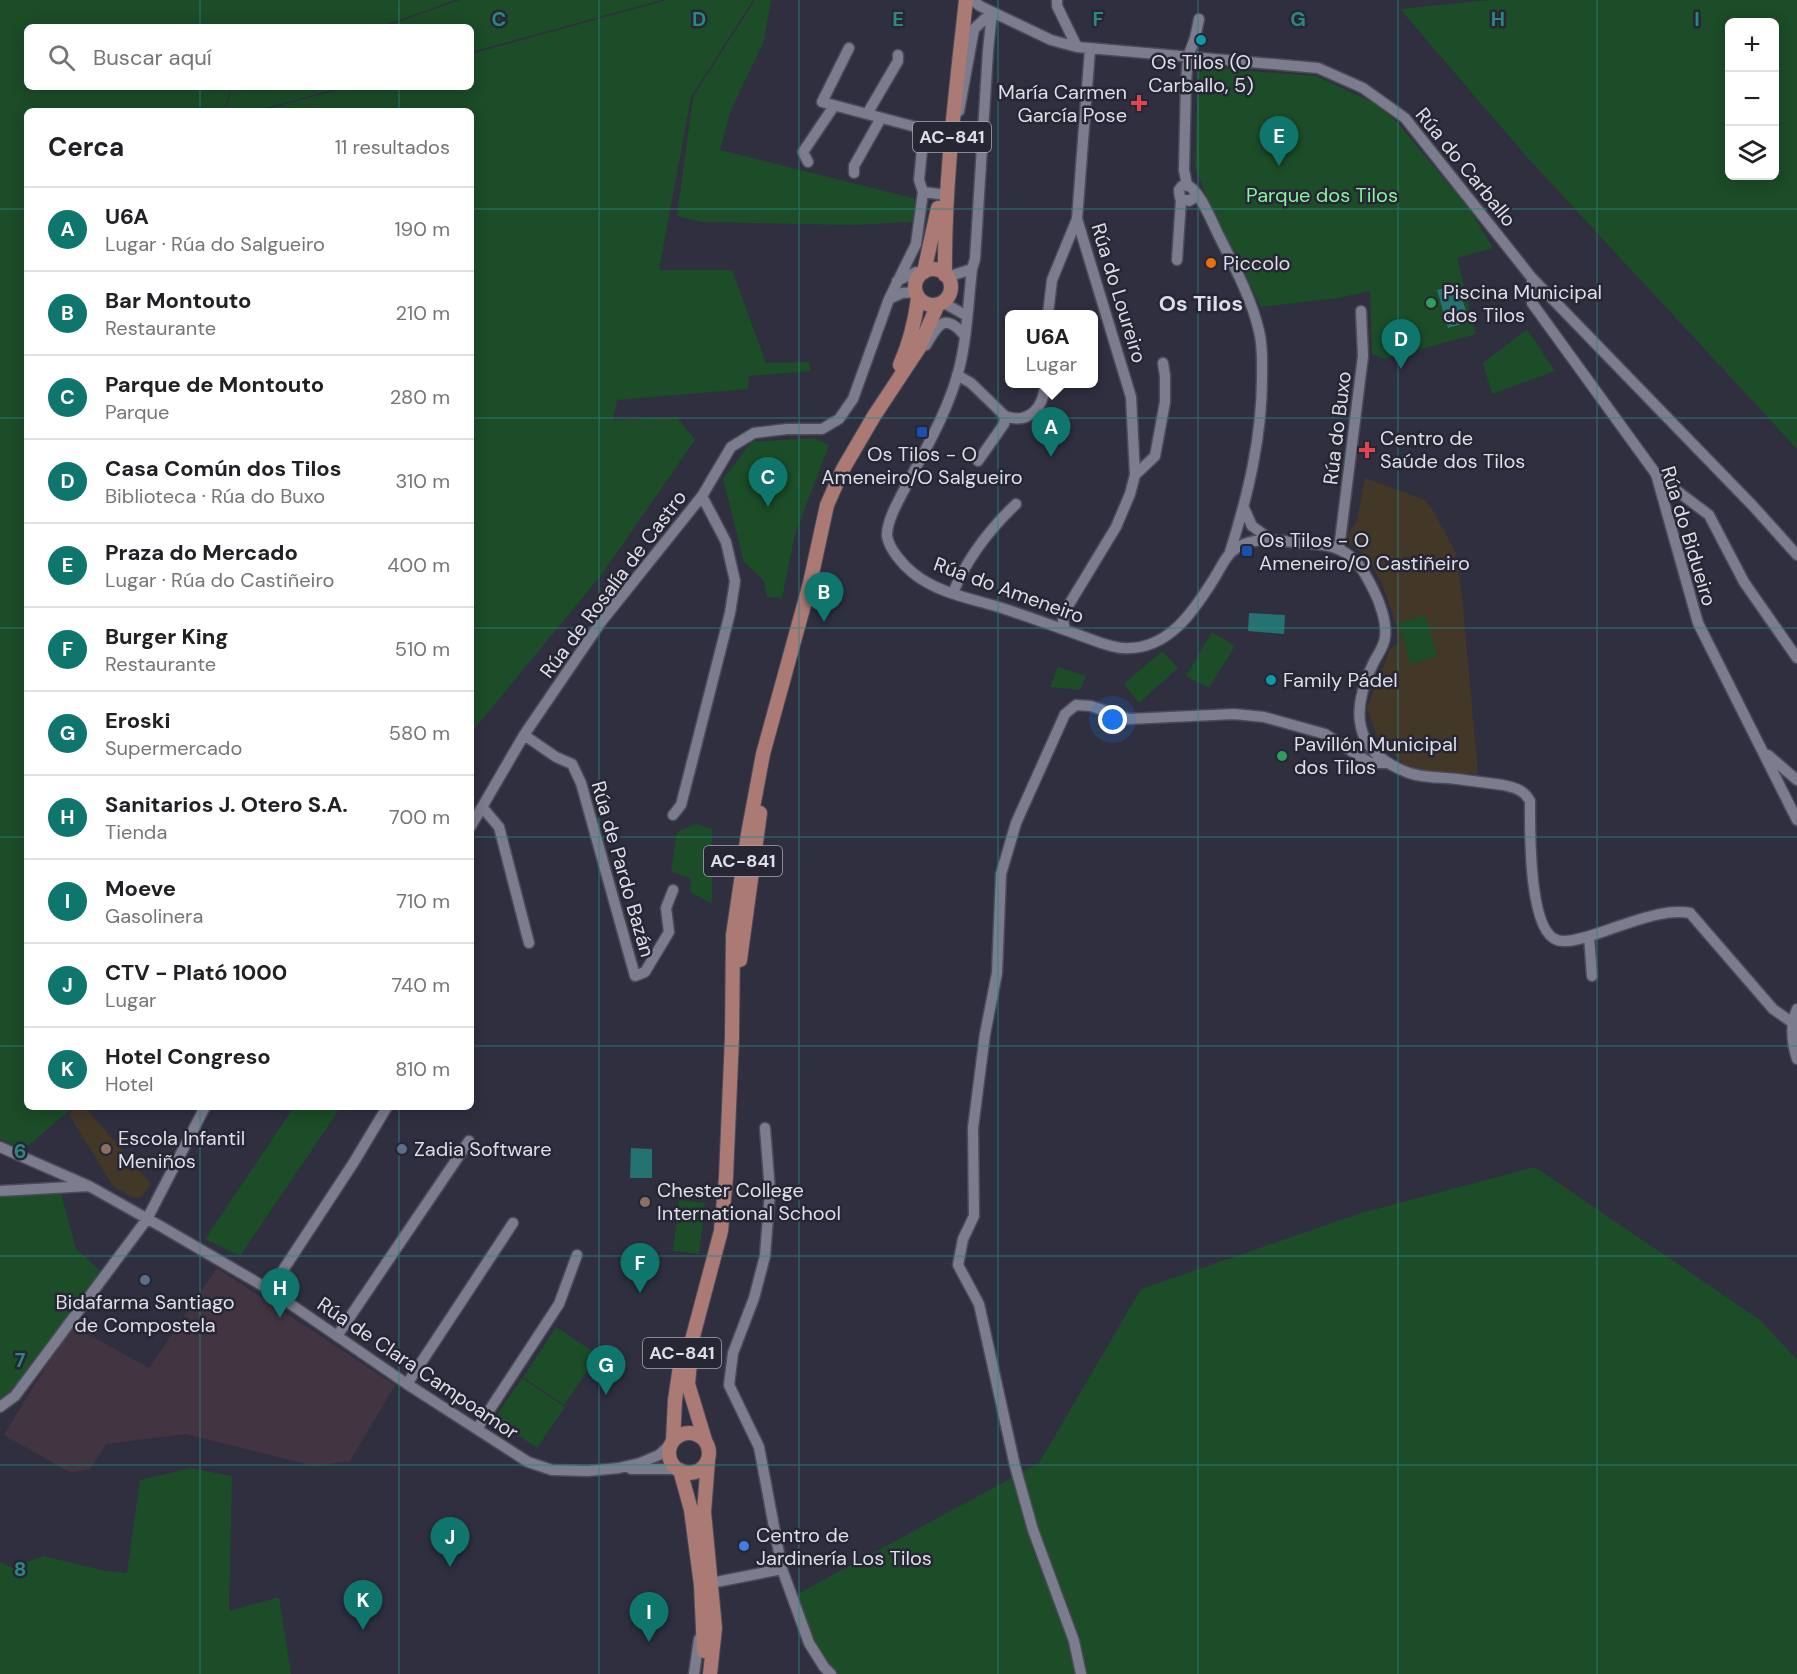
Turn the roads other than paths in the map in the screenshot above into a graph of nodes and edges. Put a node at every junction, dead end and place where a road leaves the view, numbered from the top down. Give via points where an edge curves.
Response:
1 (956, 0) edge
2 (966, 0) edge
3 (972, 0) edge
4 (984, 0) edge
5 (1057, 0) edge
6 (992, 12) junction
7 (1199, 19) dead end
8 (1077, 47) junction
9 (849, 48) dead end
10 (1090, 49) junction
11 (898, 55) dead end
12 (1188, 57) junction
13 (834, 106) junction
14 (867, 114) junction
15 (881, 118) junction
16 (951, 146) junction
17 (808, 162) dead end
18 (854, 173) dead end
19 (1191, 189) junction
20 (923, 192) junction
21 (939, 194) junction
22 (1077, 219) junction
23 (912, 252) junction
24 (1177, 260) dead end
25 (972, 269) junction
26 (921, 273) junction
27 (947, 278) junction
28 (1532, 278) junction
29 (897, 281) junction
30 (969, 288) junction
31 (917, 295) junction
32 (888, 299) junction
33 (940, 303) junction
34 (1049, 310) edge
35 (1361, 311) dead end
36 (967, 316) junction
37 (965, 336) junction
38 (920, 348) junction
39 (1163, 363) dead end
40 (957, 375) junction
41 (1044, 388) edge
42 (881, 407) junction
43 (1005, 416) junction
44 (978, 461) dead end
45 (1656, 474) junction
46 (1135, 475) junction
47 (702, 496) junction
48 (1016, 504) dead end
49 (1244, 508) junction
50 (1270, 540) junction
51 (1339, 549) junction
52 (1230, 552) junction
53 (1797, 555) edge
54 (953, 593) junction
55 (1065, 630) junction
56 (1797, 658) edge
57 (524, 735) junction
58 (1762, 749) junction
59 (1389, 762) junction
60 (1797, 780) edge
61 (482, 807) junction
62 (673, 815) dead end
63 (1797, 820) edge
64 (474, 821) edge
65 (673, 890) dead end
66 (1589, 936) junction
67 (529, 943) dead end
68 (1592, 976) dead end
69 (1797, 1009) edge
70 (1793, 1023) junction
71 (1797, 1059) edge
72 (203, 1110) edge
73 (385, 1110) edge
74 (765, 1128) dead end
75 (469, 1141) dead end
76 (0, 1147) edge
77 (89, 1186) junction
78 (0, 1191) edge
79 (147, 1219) junction
80 (513, 1223) dead end
81 (577, 1255) dead end
82 (710, 1271) junction
83 (270, 1290) junction
84 (337, 1336) junction
85 (407, 1384) junction
86 (0, 1407) edge
87 (477, 1429) junction
88 (705, 1440) junction
89 (672, 1443) junction
90 (708, 1460) junction
91 (619, 1468) junction
92 (679, 1470) junction
93 (782, 1569) junction
94 (706, 1584) junction
95 (694, 1674) edge
96 (702, 1674) edge
97 (710, 1674) edge
98 (831, 1674) edge
99 (1081, 1674) edge

1 - 21 main road, AC-841
2 - 16 main road, AC-841
3 - 6 street, Rúa do Carballo
4 - 6 street
5 - 8 street
6 - 8 street, Rúa do Carballo
6 - 16 street via 974,29
6 - 25 street, Rúa do Ameneiro
7 - 12 street
8 - 10 street, Rúa do Carballo
9 - 13 street via 822,102
10 - 12 street, Rúa do Carballo
10 - 22 street, Rúa do Loureiro
11 - 14 street
12 - 19 street via 1185,170
12 - 28 street, Rúa do Carballo via 1318,68 1363,88 1405,118
13 - 14 street
13 - 17 street via 803,152
14 - 15 street
15 - 18 street via 854,166
15 - 20 street via 916,127 923,140 919,180
16 - 27 main road, AC-841 via 944,222
19 - 24 street via 1191,200 1181,200
19 - 49 street, Rúa do Ameneiro via 1203,203 1245,289 1260,333 1260,424
20 - 21 street
20 - 23 street
21 - 26 main road, AC-841 via 936,221
22 - 34 street via 1052,280
22 - 46 street, Rúa do Loureiro via 1131,397
23 - 26 street via 911,267
23 - 29 street
25 - 27 street
25 - 30 street, Rúa do Ameneiro
26 - 27 main road via 935,270
26 - 29 street
26 - 31 main road, AC-841 via 916,281
27 - 30 street
27 - 33 main road, AC-841 via 949,295
28 - 45 street, Rúa do Bidueiro via 1532,303
28 - 53 street, Rúa do Carballo
29 - 32 street
30 - 36 street, Rúa do Ameneiro
31 - 32 street via 902,293
31 - 33 main road via 924,303
31 - 42 main road, AC-841 via 909,344
32 - 47 street, Rúa de Rosalía de Castro via 853,399 839,419 822,429 754,434 730,447
33 - 36 street
33 - 38 main road, AC-841
35 - 51 street, Rúa do Buxo via 1363,356
36 - 37 street, Rúa do Ameneiro
37 - 38 street via 958,327 943,322 927,345
37 - 40 street, Rúa do Ameneiro
38 - 42 main road, AC-841
39 - 46 street, Rúa do Loureiro via 1165,402 1155,456
40 - 43 street via 971,383
40 - 54 street, Rúa do Ameneiro via 942,417 895,509 887,537 913,573
41 - 43 street via 1042,401 1030,415 1016,420
42 - 82 main road, AC-841 via 843,469 827,505 763,754 733,935 726,1177 721,1231
43 - 44 street via 1004,424
45 - 56 street via 1714,521 1744,582
45 - 58 street, Rúa do Bidueiro via 1698,623
46 - 55 street, Rúa do Loureiro via 1116,527 1065,611
47 - 57 street, Rúa de Rosalía de Castro via 602,622
47 - 62 street via 726,542 735,581 681,805
48 - 54 street via 975,554
49 - 50 street via 1252,526
49 - 52 street, Rúa do Ameneiro
50 - 51 street
50 - 52 street via 1240,545
51 - 59 street via 1366,574 1384,624 1384,645 1364,686 1359,721 1361,734 1371,748
52 - 55 street, Rúa do Ameneiro via 1185,622 1151,645 1122,648
54 - 55 street, Rúa do Ameneiro
57 - 61 street, Rúa de Rosalía de Castro
57 - 65 street, Rúa de Pardo Bazán via 572,764 581,783 635,976 645,972 669,932 666,908
58 - 60 street
58 - 63 street, Rúa do Bidueiro
59 - 66 street via 1404,771 1518,788 1525,793 1530,801 1530,861 1536,903 1549,936 1565,942
59 - 99 street via 1370,762 1324,734 1264,717 1234,714 1128,719 1076,705 1065,714 1016,823 1001,874 997,973 976,1090 974,1216 963,1239 958,1265 979,1304 1032,1530 1074,1641
61 - 64 street, Rúa de Rosalía de Castro
61 - 67 street via 499,827
66 - 68 street
66 - 70 street via 1640,919 1678,911 1690,913 1773,1009
69 - 70 street
70 - 71 street
72 - 79 street
73 - 83 street
74 - 93 street via 770,1191 765,1256 733,1353 729,1385 759,1447
75 - 84 street
76 - 77 street, Rúa de Clara Campoamor
77 - 78 street
77 - 79 street, Rúa de Clara Campoamor
79 - 83 street, Rúa de Clara Campoamor
79 - 86 street via 15,1396
80 - 85 street
81 - 87 street via 559,1304
82 - 88 main road, AC-841 via 692,1340 688,1384
82 - 89 main road, AC-841 via 684,1334
83 - 84 street, Rúa de Clara Campoamor
84 - 85 street, Rúa de Clara Campoamor
85 - 87 street, Rúa de Clara Campoamor
87 - 91 street, Rúa de Clara Campoamor via 528,1462 552,1470
88 - 89 main road via 689,1433
88 - 90 main road, AC-841
89 - 91 street via 658,1455
89 - 92 main road, AC-841 via 671,1461
90 - 92 main road via 696,1472
90 - 94 main road, AC-841 via 704,1512
91 - 92 street
92 - 94 main road, AC-841
93 - 94 street
93 - 98 street via 809,1643
94 - 95 street via 699,1605
94 - 96 main road, AC-841
94 - 97 main road, AC-841 via 715,1628

